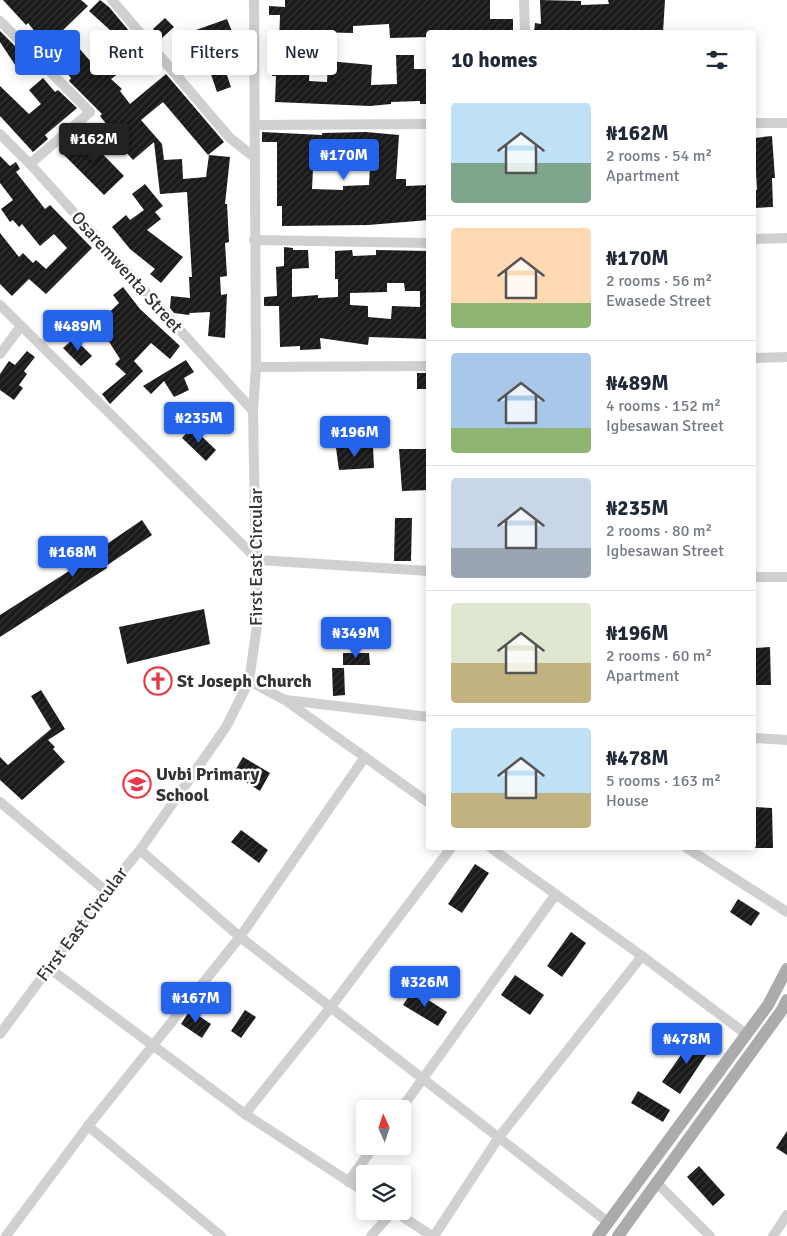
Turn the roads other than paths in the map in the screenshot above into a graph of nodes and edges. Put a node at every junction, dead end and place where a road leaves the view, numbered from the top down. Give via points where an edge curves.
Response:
1 (112, 0) edge
2 (254, 0) edge
3 (524, 0) edge
4 (0, 21) edge
5 (525, 30) edge
6 (756, 123) edge
7 (787, 123) edge
8 (426, 124) edge
9 (255, 125) junction
10 (0, 134) edge
11 (254, 157) junction
12 (30, 164) junction
13 (787, 238) edge
14 (756, 239) edge
15 (254, 240) junction
16 (426, 243) edge
17 (0, 305) edge
18 (21, 326) junction
19 (0, 354) edge
20 (787, 357) edge
21 (756, 358) edge
22 (256, 366) junction
23 (426, 366) edge
24 (253, 411) junction
25 (258, 560) junction
26 (426, 570) edge
27 (756, 577) edge
28 (787, 578) edge
29 (249, 681) junction
30 (285, 700) junction
31 (426, 717) edge
32 (756, 738) edge
33 (787, 740) edge
34 (365, 757) junction
35 (426, 801) edge
36 (0, 802) edge
37 (140, 850) junction
38 (449, 850) edge
39 (494, 850) edge
40 (690, 850) edge
41 (106, 891) junction
42 (556, 894) junction
43 (787, 912) edge
44 (240, 937) junction
45 (642, 956) junction
46 (49, 968) junction
47 (787, 969) edge
48 (787, 1000) edge
49 (330, 1008) junction
50 (0, 1034) edge
51 (746, 1034) junction
52 (152, 1046) junction
53 (422, 1079) junction
54 (407, 1100) edge
55 (245, 1114) junction
56 (88, 1126) junction
57 (499, 1137) junction
58 (368, 1155) edge
59 (348, 1182) junction
60 (657, 1184) junction
61 (356, 1187) edge
62 (787, 1215) edge
63 (385, 1220) edge
64 (407, 1220) edge
65 (609, 1223) junction
66 (6, 1236) edge
67 (221, 1236) edge
68 (370, 1236) edge
69 (433, 1236) edge
70 (598, 1236) edge
71 (618, 1236) edge
72 (710, 1236) edge
73 (773, 1236) edge

1 - 11 street via 230,138
2 - 9 street, First East Circular
3 - 5 street
4 - 12 street via 90,112
6 - 7 street
8 - 9 street
9 - 11 street, First East Circular
10 - 12 street, Osaremwenta Street
11 - 15 street, First East Circular
12 - 24 street, Osaremwenta Street
13 - 14 street
15 - 16 street
15 - 22 street, First East Circular
17 - 18 street
18 - 19 street
18 - 25 street
20 - 21 street
22 - 23 street
22 - 24 street, First East Circular
24 - 25 street, First East Circular
25 - 26 street
25 - 29 street, First East Circular via 257,626
27 - 28 street
29 - 30 street
29 - 37 street, First East Circular via 226,727
30 - 31 street
30 - 34 street
32 - 33 street
34 - 35 street
34 - 44 street
36 - 41 street
37 - 41 street, First East Circular
37 - 44 street
38 - 49 street
39 - 42 street
40 - 43 street
41 - 46 street, First East Circular
42 - 45 street
42 - 53 street
44 - 49 street
44 - 52 street
45 - 51 street
45 - 57 street
46 - 50 street, First East Circular
46 - 52 street
47 - 51 main road via 768,1005
48 - 60 main road
49 - 53 street
49 - 55 street
51 - 65 main road
52 - 55 street
52 - 56 street
53 - 54 street
53 - 57 street
55 - 59 street
56 - 66 street
56 - 67 street
57 - 65 street
57 - 69 street
58 - 59 street
59 - 61 street
60 - 71 main road
60 - 72 street
62 - 73 street
63 - 68 street
64 - 69 street
65 - 70 main road

